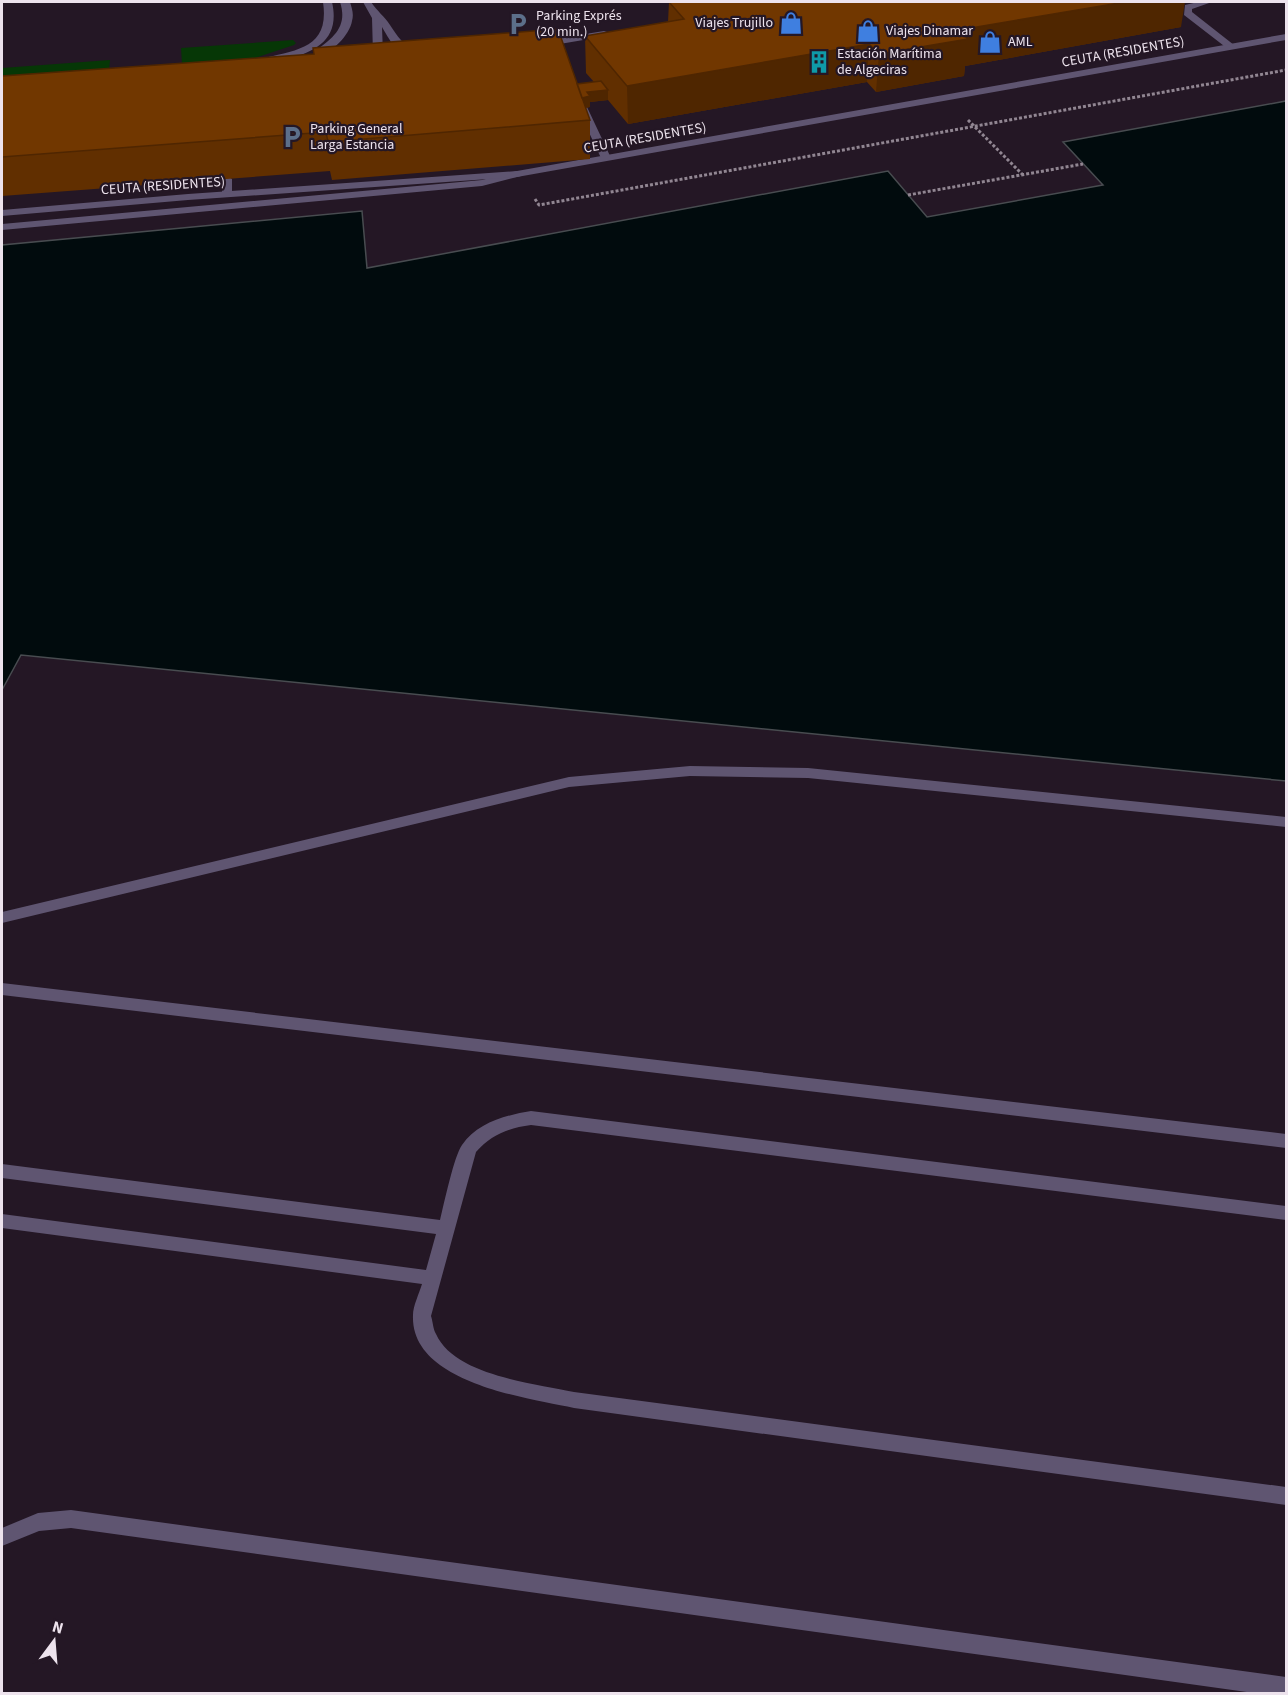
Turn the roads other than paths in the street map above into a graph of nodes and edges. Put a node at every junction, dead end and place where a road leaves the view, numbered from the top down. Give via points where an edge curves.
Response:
1 (328, 2) edge
2 (345, 2) edge
3 (368, 2) edge
4 (1207, 2) edge
5 (377, 18) junction
6 (615, 32) edge
7 (1287, 37) edge
8 (540, 44) junction
9 (529, 46) edge
10 (1231, 47) junction
11 (548, 52) edge
12 (422, 56) edge
13 (310, 57) junction
14 (360, 66) edge
15 (257, 67) edge
16 (578, 99) edge
17 (606, 158) junction
18 (517, 174) junction
19 (227, 179) edge
20 (227, 194) junction
21 (2, 213) edge
22 (2, 227) edge
23 (1287, 822) edge
24 (2, 918) edge
25 (2, 989) edge
26 (1287, 1141) edge
27 (2, 1171) edge
28 (1287, 1213) edge
29 (2, 1221) edge
30 (445, 1228) junction
31 (432, 1278) junction
32 (1287, 1496) edge
33 (2, 1537) edge
34 (1287, 1687) edge

1 - 13 street via 331,23
2 - 13 street via 350,13 348,25 328,47
3 - 5 street
4 - 10 street via 1188,7 1187,13
5 - 12 street via 401,48
5 - 14 street via 377,57
6 - 8 street
7 - 10 street, CEUTA (RESIDENTES)
8 - 9 street
8 - 11 street
10 - 17 street, CEUTA (RESIDENTES)
13 - 15 street
16 - 17 street
17 - 18 street, CEUTA (RESIDENTES)
18 - 20 street, CEUTA (RESIDENTES)
18 - 22 street via 482,183
19 - 20 street
20 - 21 street, CEUTA (RESIDENTES)
23 - 24 street via 808,773 690,771 569,782
25 - 26 street
27 - 30 street
28 - 30 street via 531,1118 495,1126 468,1149
29 - 31 street
30 - 31 street
31 - 32 street via 422,1316 428,1339 444,1360 467,1375 574,1400
33 - 34 street via 38,1522 71,1519

